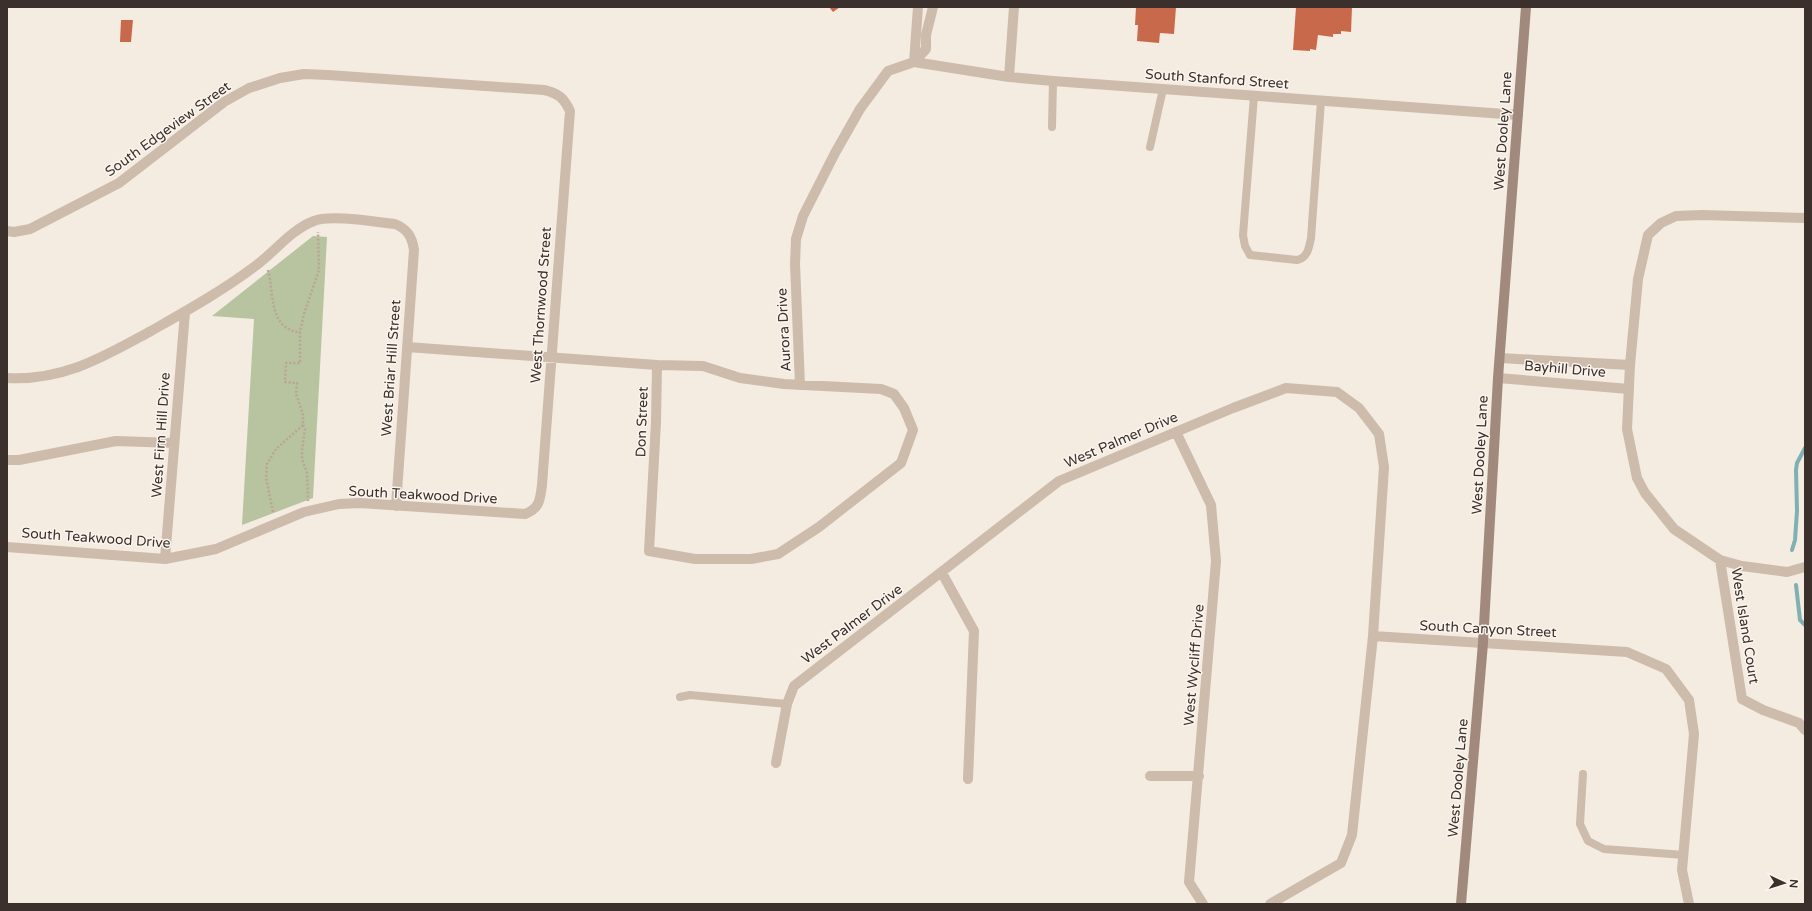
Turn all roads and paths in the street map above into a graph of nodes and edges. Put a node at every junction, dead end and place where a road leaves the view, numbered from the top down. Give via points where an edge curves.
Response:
1 (918, 7) edge
2 (933, 7) edge
3 (1014, 7) edge
4 (1526, 7) edge
5 (914, 62) junction
6 (1009, 77) junction
7 (1053, 81) junction
8 (1163, 89) junction
9 (1254, 96) junction
10 (565, 100) joint
11 (1321, 101) junction
12 (1518, 115) junction
13 (1052, 127) dead end
14 (1150, 147) dead end
15 (1805, 218) edge
16 (319, 219) junction
17 (7, 231) edge
18 (262, 260) junction
19 (184, 312) junction
20 (300, 332) junction
21 (407, 347) junction
22 (550, 357) junction
23 (1500, 358) junction
24 (657, 365) junction
25 (1630, 365) junction
26 (7, 378) edge
27 (1498, 378) junction
28 (800, 385) junction
29 (1629, 389) junction
30 (303, 425) junction
31 (1176, 432) junction
32 (174, 443) junction
33 (7, 460) edge
34 (396, 506) junction
35 (310, 510) junction
36 (534, 510) joint
37 (277, 523) junction
38 (7, 546) edge
39 (165, 559) junction
40 (723, 559) joint
41 (1720, 560) junction
42 (1805, 567) edge
43 (942, 573) junction
44 (1373, 636) junction
45 (1483, 643) junction
46 (680, 697) dead end
47 (787, 704) junction
48 (1805, 730) edge
49 (776, 763) dead end
50 (1584, 774) dead end
51 (1150, 776) dead end
52 (1199, 776) junction
53 (968, 779) dead end
54 (1684, 855) junction
55 (1203, 904) edge
56 (1270, 904) edge
57 (1461, 904) edge
58 (1689, 904) edge

1 - 5 street
2 - 5 street via 926,35 926,49
3 - 6 street
4 - 12 street, West Dooley Lane
5 - 6 street, South Stanford Street
5 - 28 street, Aurora Drive via 888,71 860,109 803,216 796,239 795,264
6 - 7 street, South Stanford Street
7 - 8 street, South Stanford Street
7 - 13 lane
8 - 9 street, South Stanford Street
8 - 14 lane
9 - 11 street, South Stanford Street
9 - 11 lane via 1243,235 1245,246 1250,254 1297,260 1306,254 1311,238
10 - 17 street, South Edgeview Street via 555,93 544,90 328,74 280,78 249,88 224,102 119,183 30,229
10 - 22 street, West Thornwood Street via 570,111
11 - 12 street, South Stanford Street
12 - 23 street, West Dooley Lane
15 - 25 street via 1696,215 1676,216 1661,223 1648,235 1638,279
16 - 18 street via 299,228
16 - 20 path via 319,270
16 - 21 street, West Briar Hill Street via 395,224 409,234 414,250
18 - 19 street
18 - 20 path via 268,269 272,304 277,316 291,330
19 - 26 street via 92,363 58,374 28,379
19 - 32 street, West Firn Hill Drive
20 - 30 path via 300,363 286,363 285,382 297,383 296,394 303,414
21 - 22 street
21 - 34 street, West Briar Hill Street
22 - 24 street
22 - 36 street, West Thornwood Street via 540,500
23 - 25 street, Bayhill Drive
23 - 27 street, West Dooley Lane
24 - 28 street via 702,366 740,378
24 - 40 street, Don Street via 649,551 695,559
25 - 29 street
27 - 29 street, Bayhill Drive
27 - 45 street, West Dooley Lane
28 - 40 street, Aurora Drive via 881,389 894,394 904,408 912,430 901,463 778,554 751,559
29 - 41 street via 1627,429 1637,478 1642,488 1674,529
30 - 35 path via 305,429 302,459 307,473 306,492
30 - 37 path via 276,449 265,471 269,499
31 - 43 street, West Palmer Drive via 1059,481
31 - 44 street, West Palmer Drive via 1286,388 1337,392 1358,408 1379,434 1384,467
31 - 52 street, West Wycliff Drive via 1211,505 1216,561
32 - 33 street via 116,441 19,460
32 - 39 street, West Firn Hill Drive
34 - 35 street, South Teakwood Drive via 338,504
34 - 36 street, South Teakwood Drive via 515,514 525,514
35 - 37 street, South Teakwood Drive
37 - 39 street, South Teakwood Drive via 216,549
38 - 39 street, South Teakwood Drive
41 - 42 street via 1742,566 1787,572
41 - 48 street, West Island Court via 1742,699 1799,723
43 - 47 street, West Palmer Drive via 794,686
43 - 53 street via 974,631
44 - 45 street, South Canyon Street
44 - 56 street via 1352,835 1341,863
45 - 54 street, South Canyon Street via 1627,652 1666,669 1689,700 1694,734
45 - 57 street, West Dooley Lane
46 - 47 lane via 690,695
47 - 49 street, West Palmer Drive
50 - 54 lane via 1580,824 1588,841 1604,849
51 - 52 street
52 - 55 street, West Wycliff Drive via 1189,882
54 - 58 street, South Canyon Street via 1682,870

